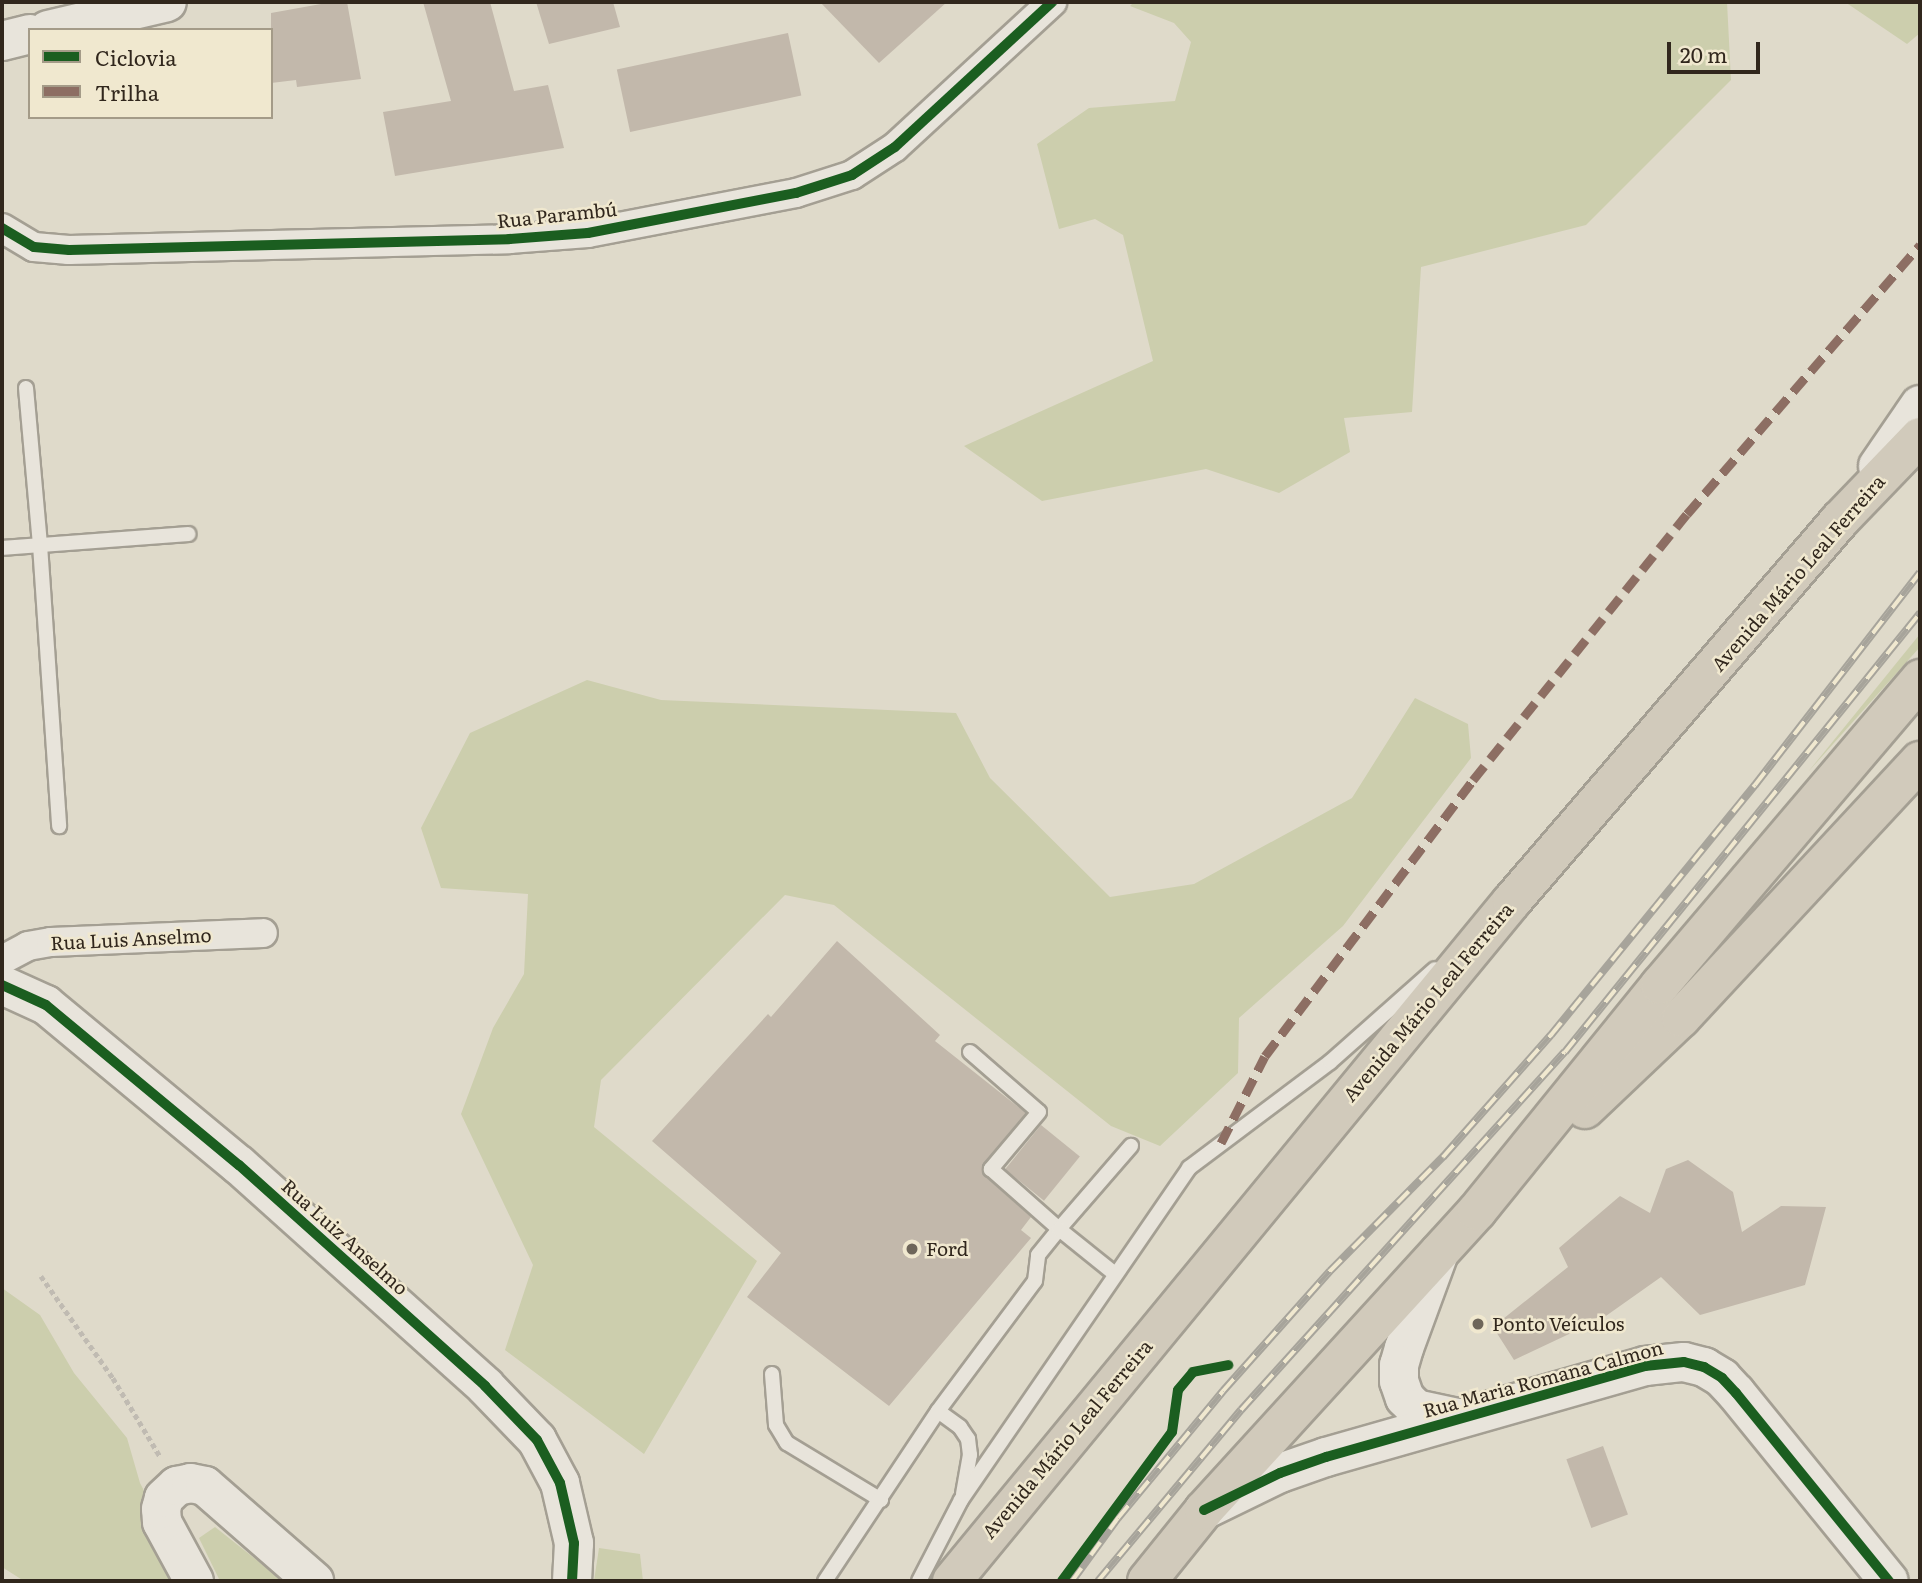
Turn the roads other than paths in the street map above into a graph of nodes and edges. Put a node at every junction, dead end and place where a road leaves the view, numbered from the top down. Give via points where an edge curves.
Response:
1 (167, 2) edge
2 (1052, 2) edge
3 (56, 28) edge
4 (28, 34) edge
5 (2, 41) edge
6 (2, 228) edge
7 (26, 388) dead end
8 (1920, 405) edge
9 (1920, 437) edge
10 (1840, 520) junction
11 (188, 534) dead end
12 (40, 545) junction
13 (2, 548) edge
14 (1920, 679) edge
15 (1920, 761) edge
16 (60, 826) dead end
17 (1512, 901) junction
18 (263, 933) dead end
19 (2, 960) edge
20 (2, 985) edge
21 (970, 1052) dead end
22 (1130, 1146) dead end
23 (1477, 1211) junction
24 (1059, 1229) junction
25 (1439, 1253) junction
26 (1115, 1274) junction
27 (772, 1374) dead end
28 (938, 1411) junction
29 (1458, 1418) junction
30 (881, 1500) junction
31 (961, 1500) junction
32 (1204, 1510) junction
33 (194, 1581) edge
34 (314, 1581) edge
35 (572, 1581) edge
36 (825, 1581) edge
37 (919, 1581) edge
38 (952, 1581) edge
39 (1147, 1581) edge
40 (1889, 1581) edge

1 - 3 street
2 - 6 street, Rua Parambú via 895,147 852,175 796,193 588,233 509,239 69,250 34,247
4 - 5 street
7 - 12 lane
8 - 10 street
9 - 10 highway, Avenida Mário Leal Ferreira
10 - 17 highway, Avenida Mário Leal Ferreira
11 - 12 lane
12 - 13 lane
12 - 16 lane
14 - 23 highway via 1660,985
15 - 23 highway via 1681,1018
17 - 26 lane via 1330,1062 1189,1168
17 - 38 highway, Avenida Mário Leal Ferreira
18 - 19 street, Rua Luis Anselmo via 51,942 27,946
20 - 35 street, Rua Luiz Anselmo via 47,1005 239,1165 485,1386 537,1440 563,1495 574,1543
21 - 24 lane via 1039,1112 991,1169
22 - 24 lane
23 - 25 highway
24 - 26 lane
24 - 28 lane via 1038,1255 1035,1281
25 - 29 street, Rua Maria Romana Calmon via 1404,1348 1399,1381 1405,1398 1416,1409
25 - 32 highway
26 - 31 lane
27 - 30 lane via 776,1425 787,1443
28 - 30 lane
28 - 31 lane via 968,1439 970,1455
29 - 32 street, Rua Maria Romana Calmon via 1280,1474
29 - 40 street, Rua Maria Romana Calmon via 1666,1361 1704,1367 1736,1393
30 - 36 lane
31 - 37 lane
32 - 39 highway
33 - 34 street via 162,1522 164,1498 177,1486 191,1483 205,1486

